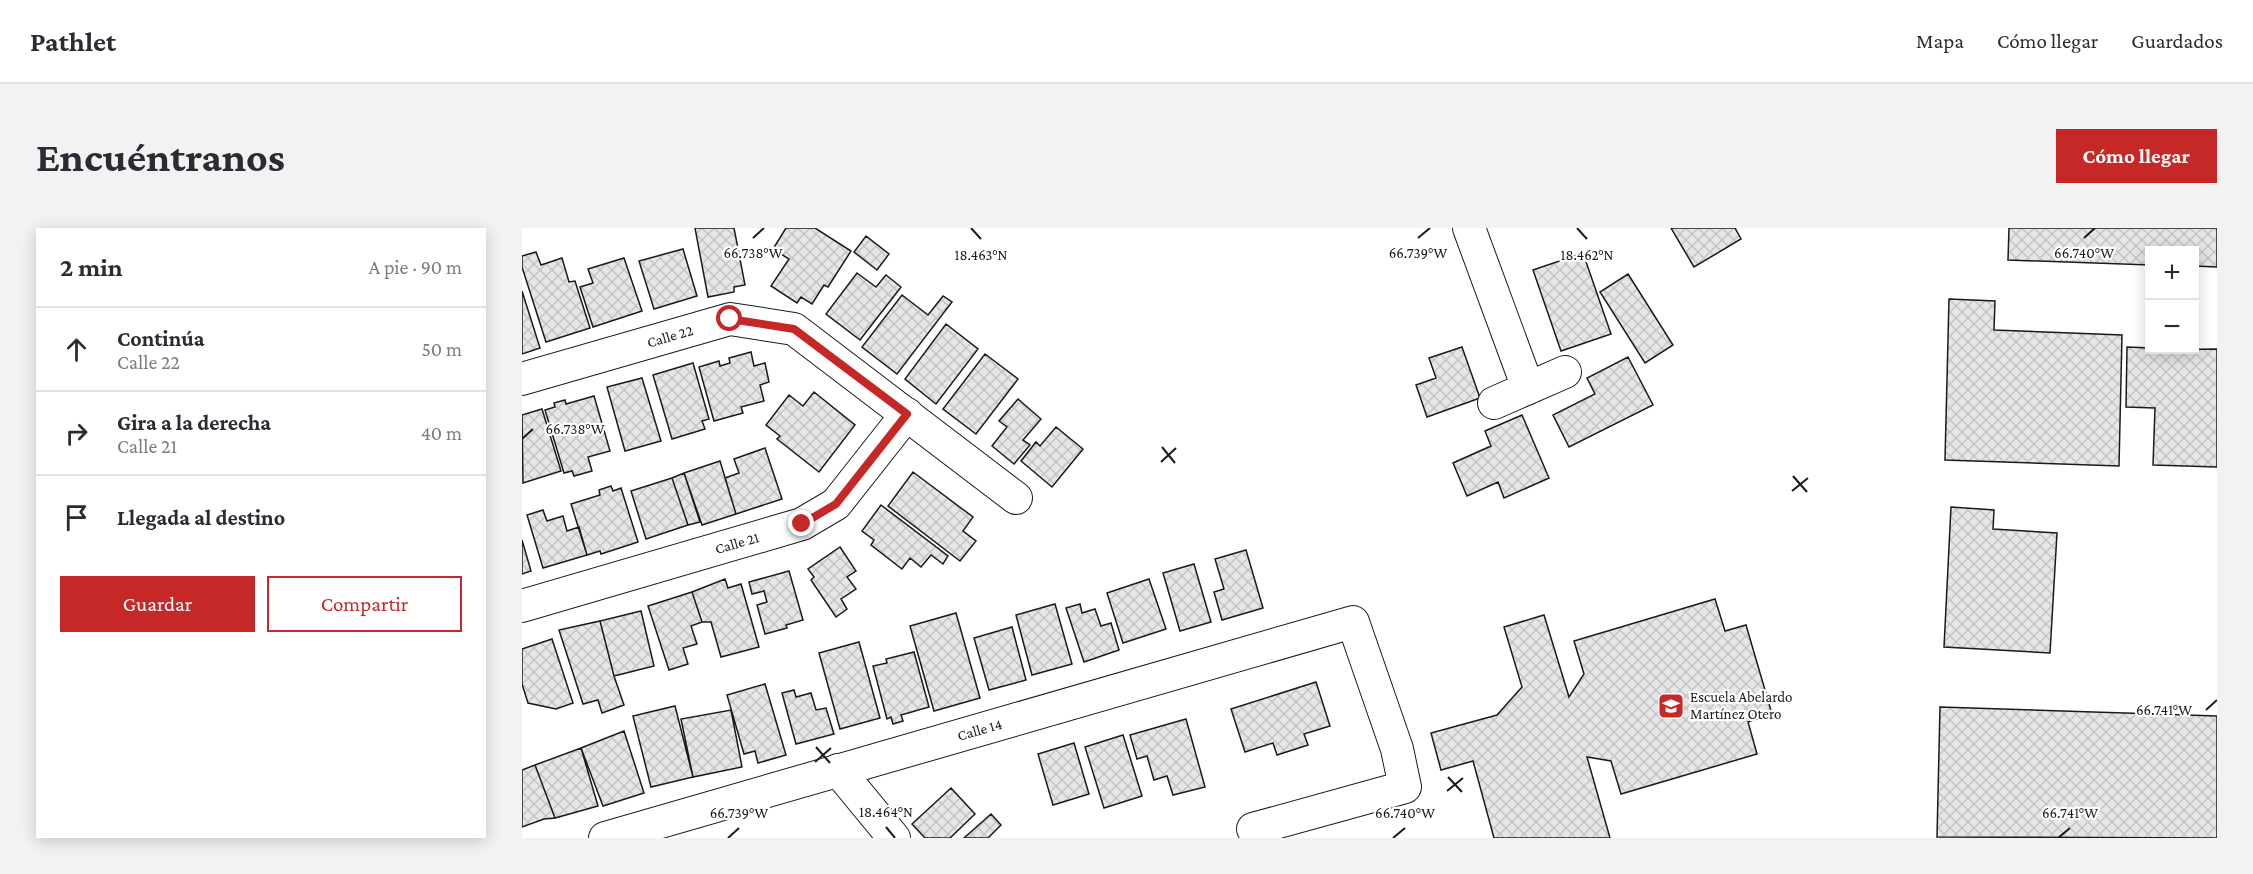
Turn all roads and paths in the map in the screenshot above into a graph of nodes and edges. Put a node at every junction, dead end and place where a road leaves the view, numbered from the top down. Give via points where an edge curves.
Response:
1 (1469, 228) edge
2 (1565, 372) dead end
3 (522, 379) edge
4 (1528, 388) junction
5 (1494, 403) dead end
6 (907, 414) junction
7 (1016, 498) dead end
8 (522, 606) edge
9 (838, 770) junction
10 (1253, 829) dead end
11 (608, 838) edge
12 (894, 838) edge

1 - 4 street
2 - 4 street
3 - 6 street, Calle 22 via 730,319 794,329
4 - 5 street
6 - 7 street, Calle 22
6 - 8 street, Calle 21 via 836,504 802,524
9 - 10 street, Calle 14 via 1353,622 1397,749 1404,787
9 - 11 street, Calle 14
9 - 12 street

